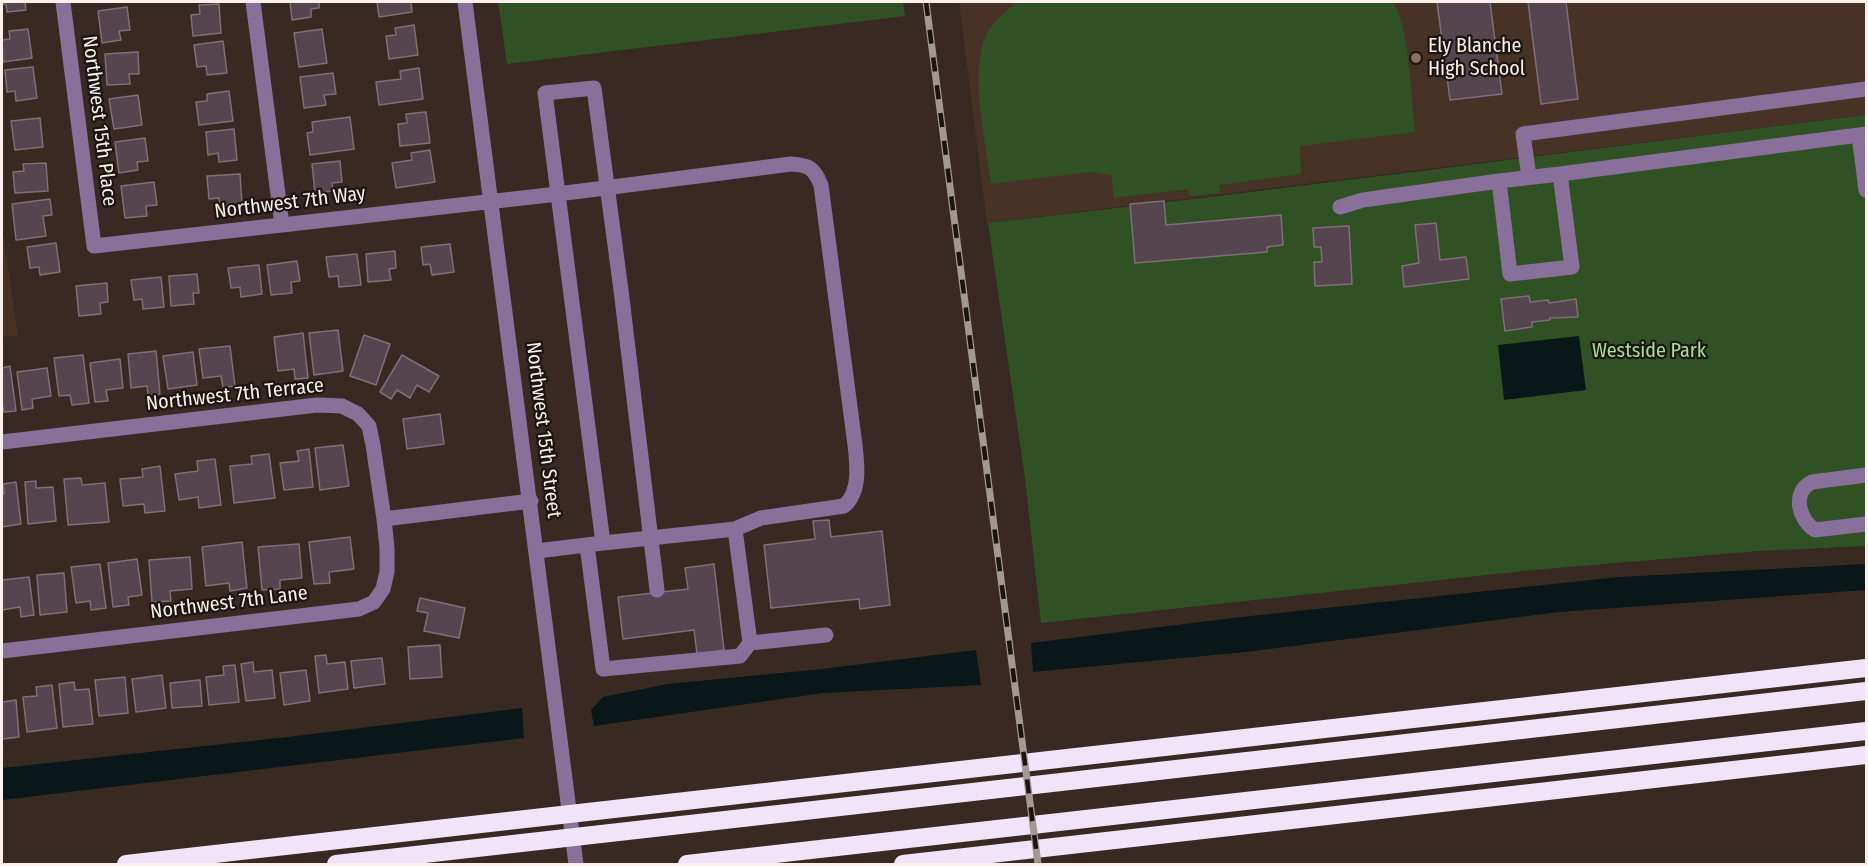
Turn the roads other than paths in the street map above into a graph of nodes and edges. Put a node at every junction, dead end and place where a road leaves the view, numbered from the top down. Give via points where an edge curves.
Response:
1 (63, 2) edge
2 (253, 2) edge
3 (465, 2) edge
4 (1866, 89) edge
5 (1863, 134) edge
6 (1560, 174) junction
7 (1529, 177) junction
8 (1499, 181) junction
9 (607, 187) junction
10 (1866, 190) edge
11 (558, 194) junction
12 (491, 201) junction
13 (1340, 207) dead end
14 (282, 225) junction
15 (94, 246) joint
16 (2, 442) edge
17 (1866, 475) edge
18 (531, 501) junction
19 (384, 519) junction
20 (1866, 524) edge
21 (735, 529) junction
22 (650, 538) junction
23 (603, 543) junction
24 (587, 545) junction
25 (537, 551) junction
26 (657, 590) dead end
27 (826, 635) dead end
28 (750, 643) junction
29 (2, 651) edge
30 (1866, 668) edge
31 (1866, 691) edge
32 (1866, 731) edge
33 (1866, 755) edge
34 (126, 864) edge
35 (336, 864) edge
36 (576, 864) edge
37 (687, 864) edge
38 (903, 864) edge

1 - 15 street, Northwest 15th Place
2 - 14 street
3 - 12 street, Northwest 15th Street
4 - 7 street via 1523,134
5 - 6 street
5 - 10 street
6 - 7 street
6 - 8 street via 1572,267 1510,274
7 - 8 street
8 - 13 street via 1363,200
9 - 11 street, Northwest 7th Way
9 - 11 street via 594,88 545,93
9 - 21 street, Northwest 7th Way via 791,164 813,170 821,185 855,445 855,490 844,506 761,518
9 - 22 street
11 - 12 street, Northwest 7th Way
11 - 23 street
12 - 14 street, Northwest 7th Way
12 - 18 street, Northwest 15th Street
14 - 15 street, Northwest 7th Way
16 - 19 street, Northwest 7th Terrace via 317,405 342,406 358,414 369,426
17 - 20 street via 1812,482 1802,491 1799,508 1815,530
18 - 19 street
18 - 25 street, Northwest 15th Street
19 - 29 street, Northwest 7th Lane via 387,564 383,589 374,602 359,609
21 - 22 street, Northwest 7th Way
21 - 28 street
22 - 23 street, Northwest 7th Way
22 - 26 street
23 - 24 street, Northwest 7th Way
24 - 25 street, Northwest 7th Way
24 - 28 street via 603,669 740,656
25 - 36 street, Northwest 15th Street
27 - 28 street
30 - 34 highway
31 - 35 highway
32 - 37 highway
33 - 38 highway

